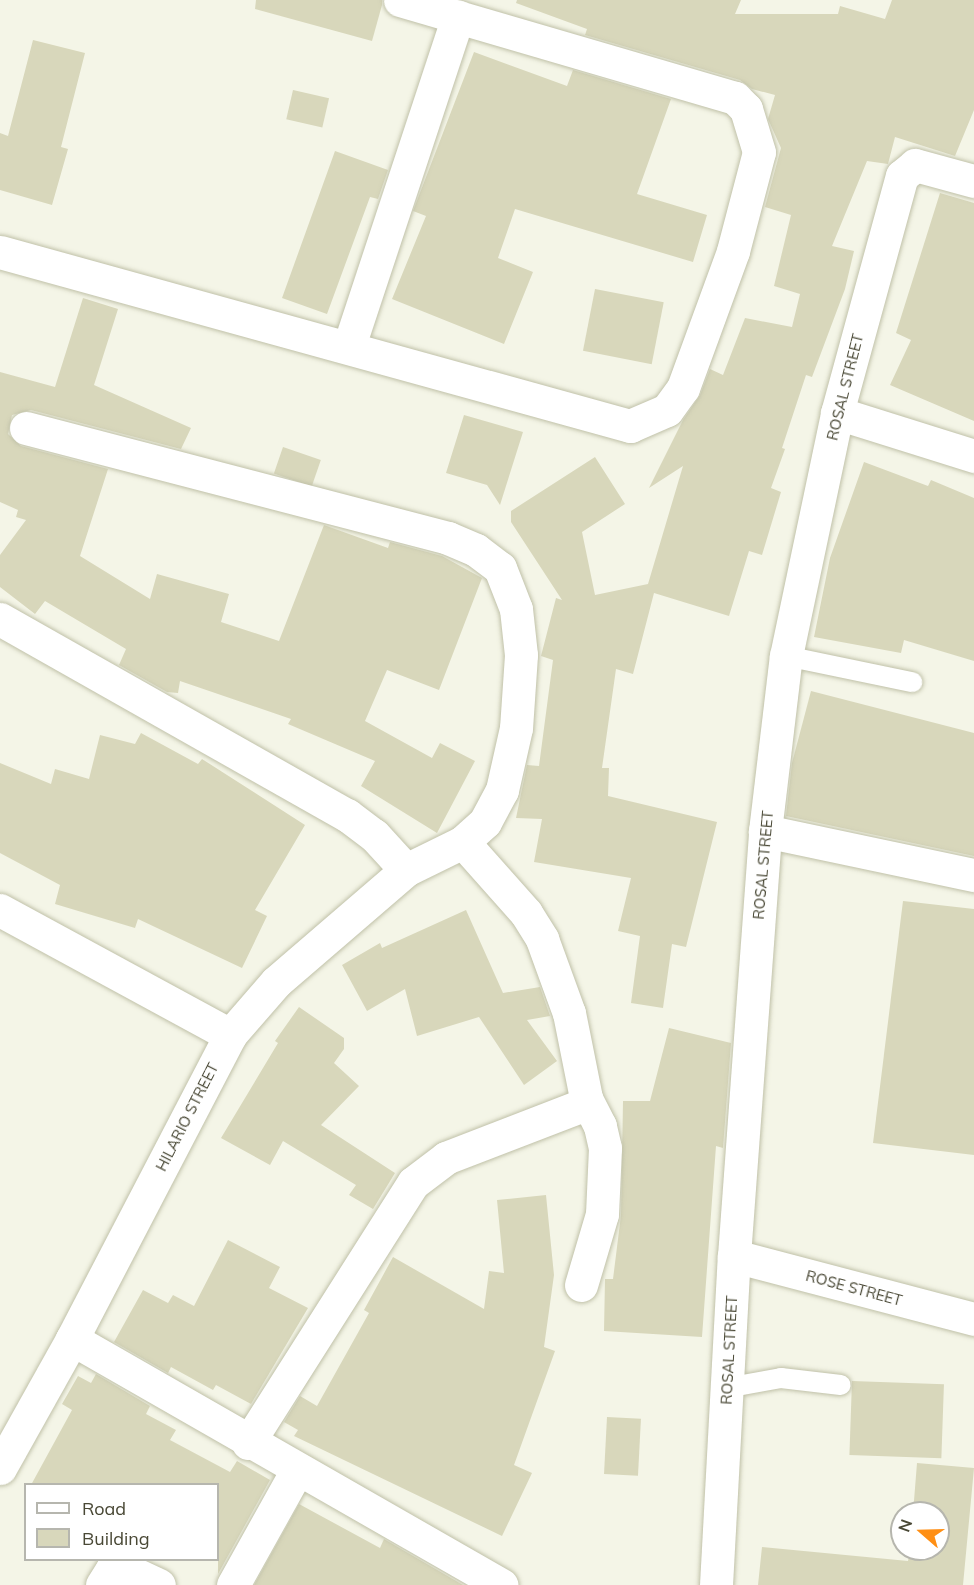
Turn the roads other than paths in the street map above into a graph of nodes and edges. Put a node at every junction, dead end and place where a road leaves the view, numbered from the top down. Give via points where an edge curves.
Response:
1 (400, 0) edge
2 (458, 17) junction
3 (971, 171) edge
4 (0, 252) edge
5 (349, 346) junction
6 (837, 413) junction
7 (26, 428) dead end
8 (974, 456) edge
9 (0, 619) edge
10 (786, 656) junction
11 (912, 682) dead end
12 (765, 831) junction
13 (463, 842) junction
14 (406, 870) junction
15 (974, 875) edge
16 (0, 910) edge
17 (230, 1035) junction
18 (586, 1098) junction
19 (734, 1256) junction
20 (581, 1286) dead end
21 (974, 1319) edge
22 (72, 1339) junction
23 (841, 1385) dead end
24 (726, 1388) junction
25 (248, 1443) junction
26 (0, 1468) edge
27 (297, 1470) junction
28 (102, 1585) edge
29 (159, 1585) edge
30 (232, 1585) edge
31 (501, 1585) edge
32 (716, 1585) edge

1 - 2 street
2 - 5 street
2 - 5 street via 735,98 752,122 759,152 733,251 683,388 667,410 630,426
3 - 6 street, ROSAL STREET via 915,165 900,182
4 - 5 street
6 - 8 street
6 - 10 street, ROSAL STREET
7 - 13 street, HILARIO STREET via 448,538 476,550 500,568 516,609 521,655 516,728 495,806 485,822
9 - 14 street via 361,823
10 - 11 lane
10 - 12 street, ROSAL STREET
12 - 15 street
12 - 19 street, ROSAL STREET
13 - 14 street, HILARIO STREET
13 - 18 street via 526,913 542,939 569,1013
14 - 17 street, HILARIO STREET via 276,982
16 - 17 street
17 - 22 street, HILARIO STREET
18 - 20 street via 600,1126 605,1148 602,1214
18 - 25 street via 583,1105 446,1158 412,1183
19 - 21 street, ROSE STREET
19 - 24 street, ROSAL STREET
22 - 25 street
22 - 26 street, HILARIO STREET
23 - 24 lane via 781,1378
24 - 32 street, ROSAL STREET
25 - 27 street
27 - 30 street
27 - 31 street
28 - 29 street via 111,1569 118,1566

